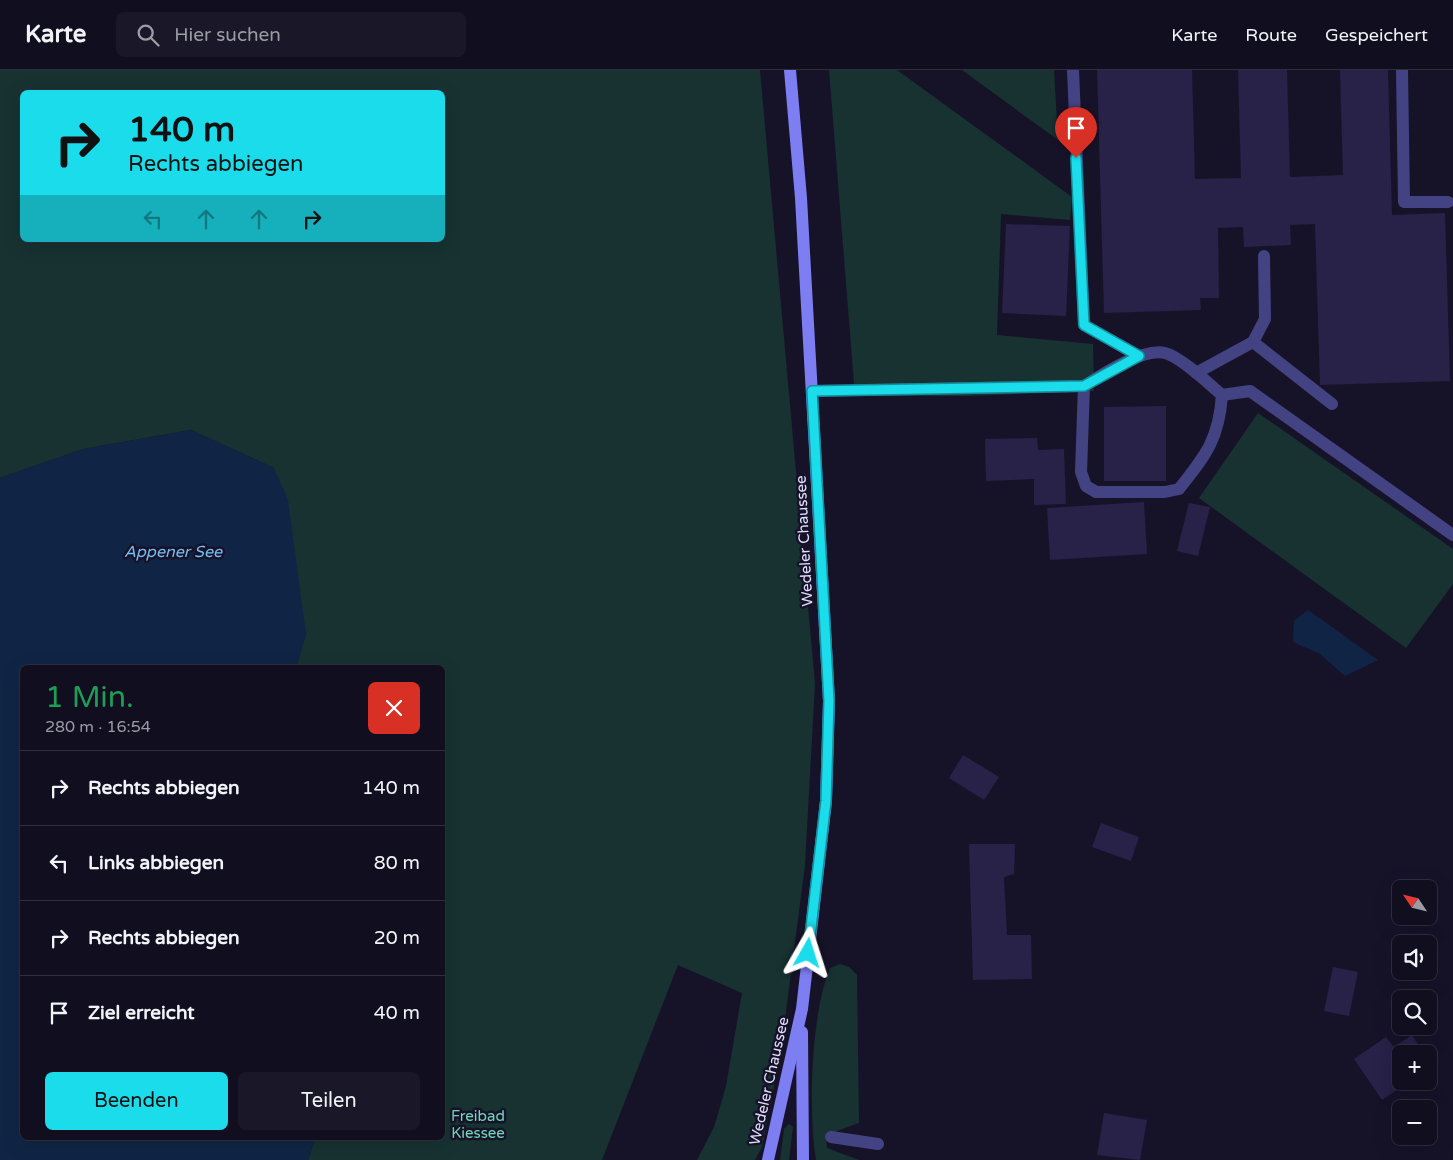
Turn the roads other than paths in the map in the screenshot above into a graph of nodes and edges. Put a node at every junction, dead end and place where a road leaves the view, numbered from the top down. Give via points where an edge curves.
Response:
1 (790, 70) edge
2 (1073, 70) edge
3 (1402, 70) edge
4 (1448, 202) dead end
5 (1264, 256) dead end
6 (1253, 342) junction
7 (1139, 356) junction
8 (1196, 373) junction
9 (1084, 386) junction
10 (812, 391) junction
11 (1222, 395) junction
12 (1332, 404) dead end
13 (1453, 535) edge
14 (802, 1009) junction
15 (832, 1138) dead end
16 (878, 1144) dead end
17 (768, 1160) edge
18 (803, 1160) edge

1 - 10 main road, Wedeler Chaussee
2 - 7 lane via 1084,325
3 - 4 lane via 1404,202
5 - 6 lane via 1265,319
6 - 8 lane
6 - 12 lane
7 - 8 lane via 1165,353
7 - 9 lane
8 - 11 lane
9 - 10 lane
9 - 11 lane via 1081,472 1086,486 1096,492 1179,489 1209,450 1221,416
10 - 14 main road, Wedeler Chaussee via 829,701 826,801
11 - 13 lane via 1250,391
14 - 17 main road, Wedeler Chaussee
14 - 18 main road, Wedeler Chaussee
15 - 16 lane

